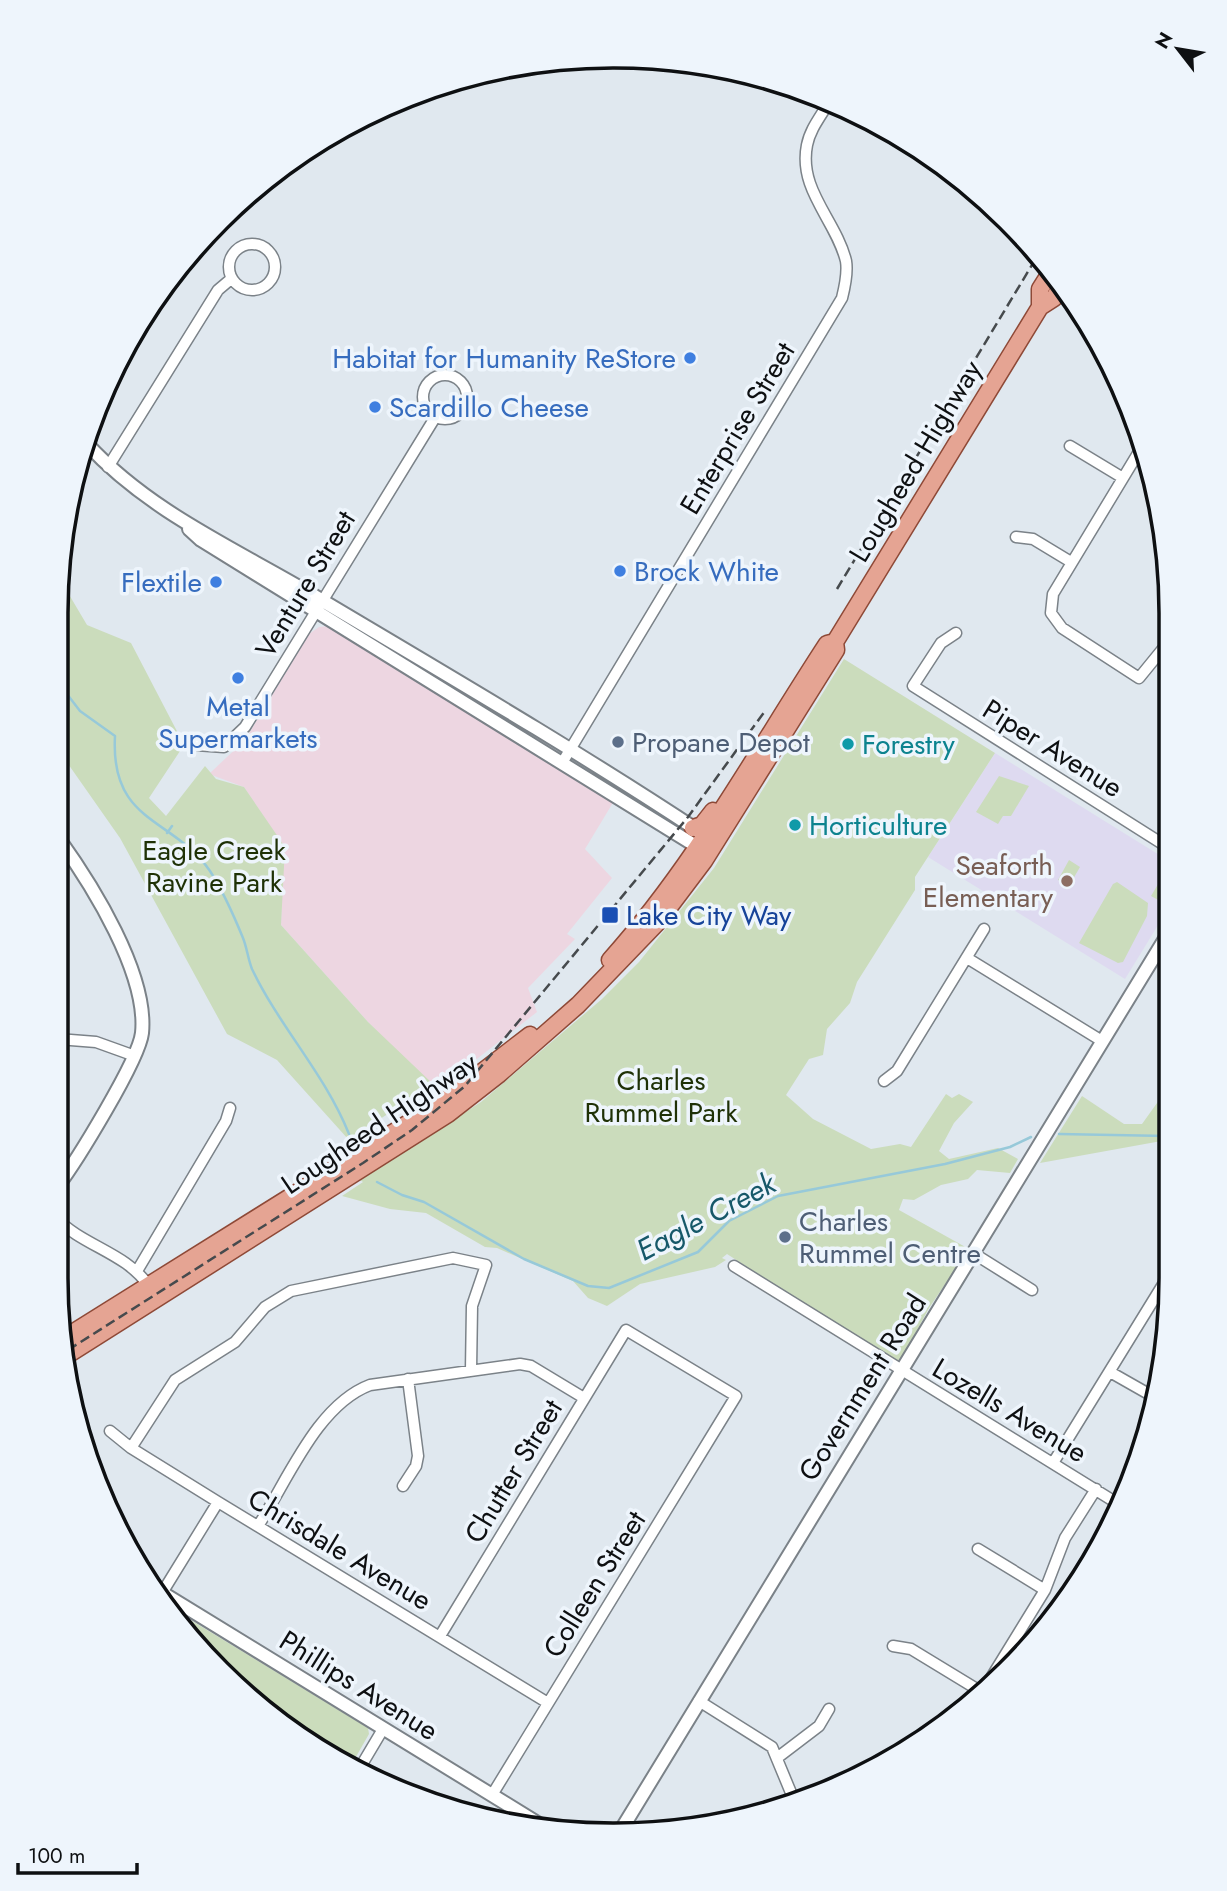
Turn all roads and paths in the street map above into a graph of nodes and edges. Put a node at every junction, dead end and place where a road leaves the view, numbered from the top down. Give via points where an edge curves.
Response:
1 (824, 111) edge
2 (231, 279) junction
3 (1045, 281) edge
4 (1056, 295) edge
5 (1040, 307) junction
6 (436, 416) junction
7 (1070, 446) dead end
8 (93, 451) edge
9 (1136, 457) edge
10 (108, 467) junction
11 (1123, 478) junction
12 (1016, 537) dead end
13 (1071, 562) junction
14 (319, 606) junction
15 (956, 633) dead end
16 (835, 642) junction
17 (1159, 653) edge
18 (196, 745) dead end
19 (565, 757) junction
20 (705, 842) junction
21 (1159, 842) edge
22 (68, 853) edge
23 (984, 929) dead end
24 (1159, 949) edge
25 (967, 958) junction
26 (68, 1040) edge
27 (1102, 1041) junction
28 (135, 1056) junction
29 (884, 1081) dead end
30 (230, 1108) dead end
31 (68, 1168) edge
32 (68, 1228) edge
33 (973, 1253) junction
34 (734, 1266) dead end
35 (137, 1270) junction
36 (148, 1285) junction
37 (1032, 1290) dead end
38 (1159, 1292) edge
39 (626, 1330) joint
40 (71, 1335) edge
41 (73, 1351) edge
42 (471, 1370) junction
43 (901, 1370) junction
44 (1110, 1372) junction
45 (408, 1379) junction
46 (1146, 1393) edge
47 (584, 1398) junction
48 (110, 1431) dead end
49 (131, 1448) junction
50 (1053, 1463) junction
51 (403, 1486) dead end
52 (1096, 1489) junction
53 (1112, 1499) edge
54 (218, 1502) junction
55 (258, 1526) junction
56 (978, 1549) dead end
57 (165, 1587) edge
58 (1045, 1590) junction
59 (175, 1601) edge
60 (440, 1636) junction
61 (893, 1646) dead end
62 (1001, 1661) edge
63 (973, 1687) edge
64 (699, 1701) junction
65 (548, 1703) junction
66 (829, 1709) dead end
67 (383, 1729) junction
68 (777, 1758) junction
69 (363, 1762) edge
70 (790, 1794) edge
71 (492, 1795) junction
72 (524, 1815) edge
73 (625, 1823) edge

1 - 19 street, Enterprise Street via 812,131 805,164 809,185 846,263 842,298
2 - 2 street via 243,289 258,290 271,281 274,259 257,244 242,246 231,256
2 - 10 street via 218,290
3 - 5 main road, Lougheed Highway
4 - 5 main road, Lougheed Highway
5 - 16 main road, Lougheed Highway
6 - 6 street via 449,418 465,405 466,391 452,376 437,376 424,392 426,407
6 - 14 street, Venture Street
7 - 11 street
8 - 10 street
9 - 11 street
10 - 14 street via 181,521
11 - 13 street
12 - 13 street via 1034,539
13 - 17 street via 1053,594 1051,613 1062,628 1139,678
14 - 18 street, Venture Street via 240,733 224,747
14 - 19 street
15 - 21 street, Piper Avenue via 941,643 913,686
16 - 20 main road, Lougheed Highway via 836,650
16 - 20 main road, Lougheed Highway via 827,644 776,722
19 - 20 street
19 - 20 street
20 - 36 main road, Lougheed Highway via 598,973 533,1033 447,1099
20 - 41 main road, Lougheed Highway via 626,958 463,1103
22 - 28 street via 106,910 136,988 142,1028
23 - 25 street
24 - 27 street, Government Road
25 - 27 street
25 - 29 street via 897,1071
26 - 28 street via 96,1042
27 - 33 street, Government Road
28 - 31 street
30 - 35 street
32 - 35 street
33 - 37 street
33 - 43 street, Government Road
34 - 43 street, Lozells Avenue
35 - 36 street
36 - 40 main road, Lougheed Highway
38 - 44 street
39 - 47 street, Chutter Street
39 - 65 street, Colleen Street via 736,1396
42 - 45 street
42 - 47 street via 531,1366
42 - 49 street via 472,1306 486,1265 453,1258 291,1291 265,1307 235,1342 175,1380
43 - 50 street, Lozells Avenue
43 - 64 street, Government Road
44 - 46 street
44 - 50 street
45 - 51 street via 418,1456
45 - 55 street via 370,1384 338,1402
47 - 60 street, Chutter Street
48 - 49 street, Chrisdale Avenue
49 - 54 street, Chrisdale Avenue
50 - 52 street, Lozells Avenue
52 - 53 street, Lozells Avenue
52 - 58 street via 1065,1538
54 - 55 street, Chrisdale Avenue
54 - 57 street
55 - 60 street, Chrisdale Avenue
56 - 58 street
58 - 62 street
59 - 67 street, Phillips Avenue
60 - 65 street, Chrisdale Avenue
61 - 63 street via 911,1650
64 - 68 street via 767,1742
64 - 73 street, Government Road
65 - 71 street, Colleen Street
66 - 68 street via 819,1726
67 - 69 street
67 - 71 street, Phillips Avenue
68 - 70 street
71 - 72 street, Phillips Avenue

